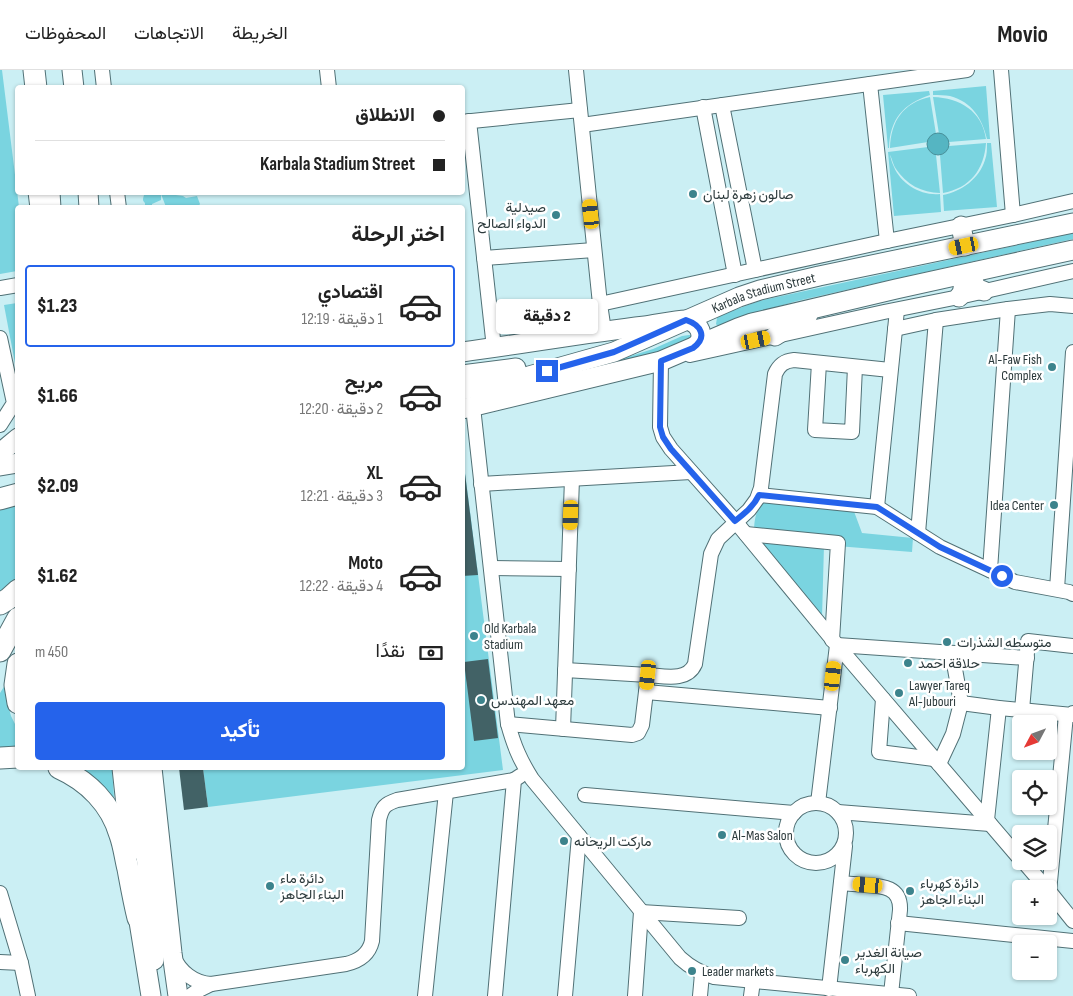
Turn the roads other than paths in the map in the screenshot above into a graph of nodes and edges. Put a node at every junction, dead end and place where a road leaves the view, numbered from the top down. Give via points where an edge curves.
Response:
1 (24, 70) edge
2 (34, 70) edge
3 (49, 70) edge
4 (72, 70) edge
5 (102, 70) edge
6 (328, 70) edge
7 (576, 70) edge
8 (968, 70) edge
9 (1002, 70) edge
10 (870, 84) junction
11 (26, 85) edge
12 (36, 85) edge
13 (51, 85) edge
14 (74, 85) edge
15 (104, 85) edge
16 (330, 85) edge
17 (722, 105) junction
18 (703, 108) junction
19 (580, 110) junction
20 (466, 122) edge
21 (582, 125) junction
22 (1073, 201) edge
23 (1013, 215) junction
24 (1073, 223) edge
25 (960, 226) junction
26 (887, 240) junction
27 (964, 246) junction
28 (594, 250) junction
29 (1073, 250) edge
30 (484, 258) junction
31 (755, 270) junction
32 (1073, 271) edge
33 (966, 274) junction
34 (735, 275) junction
35 (15, 286) edge
36 (0, 288) edge
37 (984, 291) junction
38 (959, 297) junction
39 (600, 304) junction
40 (723, 304) junction
41 (1073, 306) edge
42 (821, 307) junction
43 (1008, 309) junction
44 (897, 310) junction
45 (686, 320) junction
46 (936, 320) junction
47 (894, 330) junction
48 (604, 331) junction
49 (722, 335) junction
50 (775, 336) junction
51 (1, 347) edge
52 (494, 348) junction
53 (693, 348) junction
54 (465, 352) edge
55 (1073, 352) edge
56 (602, 355) junction
57 (661, 361) junction
58 (819, 363) junction
59 (855, 367) junction
60 (890, 370) junction
61 (465, 375) edge
62 (465, 389) edge
63 (468, 408) edge
64 (0, 425) edge
65 (15, 440) edge
66 (0, 453) edge
67 (15, 464) edge
68 (0, 466) edge
69 (691, 472) junction
70 (572, 479) junction
71 (481, 484) junction
72 (15, 494) edge
73 (759, 495) junction
74 (0, 498) edge
75 (877, 507) junction
76 (735, 521) junction
77 (918, 533) junction
78 (746, 534) junction
79 (490, 568) junction
80 (569, 569) junction
81 (990, 570) junction
82 (1057, 589) junction
83 (15, 593) edge
84 (1073, 594) edge
85 (0, 604) edge
86 (15, 624) edge
87 (835, 642) junction
88 (1073, 646) edge
89 (0, 651) edge
90 (949, 653) junction
91 (15, 655) edge
92 (1027, 658) junction
93 (565, 670) junction
94 (648, 675) junction
95 (0, 679) edge
96 (646, 692) junction
97 (883, 699) junction
98 (961, 703) junction
99 (830, 708) junction
100 (999, 708) junction
101 (1022, 710) junction
102 (1070, 712) edge
103 (508, 724) junction
104 (563, 729) junction
105 (15, 757) edge
106 (0, 758) edge
107 (937, 762) junction
108 (63, 770) edge
109 (122, 770) edge
110 (137, 770) edge
111 (152, 770) edge
112 (527, 772) junction
113 (514, 780) junction
114 (446, 792) junction
115 (585, 795) dead end
116 (818, 803) junction
117 (838, 812) junction
118 (794, 813) junction
119 (989, 822) junction
120 (579, 836) junction
121 (845, 844) junction
122 (1012, 848) edge
123 (1030, 870) edge
124 (1039, 880) edge
125 (1049, 880) edge
126 (840, 883) junction
127 (0, 893) edge
128 (1057, 902) edge
129 (641, 912) junction
130 (138, 918) junction
131 (739, 918) dead end
132 (1073, 921) edge
133 (898, 923) junction
134 (1073, 941) edge
135 (172, 953) junction
136 (0, 962) edge
137 (21, 963) junction
138 (702, 974) junction
139 (752, 981) junction
140 (829, 989) junction
141 (212, 990) edge
142 (891, 994) junction
143 (28, 996) edge
144 (152, 996) edge
145 (178, 996) edge
146 (190, 996) edge
147 (425, 996) edge
148 (496, 996) edge
149 (565, 996) edge
150 (635, 996) edge
151 (700, 996) edge
152 (751, 996) edge
153 (908, 996) edge

1 - 11 main road
2 - 12 highway
3 - 13 highway
4 - 14 main road
5 - 15 street
6 - 16 street
7 - 19 street
8 - 10 street
9 - 23 street
10 - 17 street
10 - 26 street
17 - 18 street
17 - 31 street
18 - 21 street
18 - 34 street
19 - 20 street
19 - 21 street
20 - 30 street
21 - 28 street
22 - 23 street
23 - 25 street
24 - 27 main road, Karbala Stadium Street
25 - 26 street
25 - 27 main road
26 - 31 street
27 - 40 main road, Karbala Stadium Street via 769,288
28 - 30 street
28 - 39 street
29 - 33 main road, Karbala Stadium Street
30 - 52 street
31 - 34 street
32 - 37 street
33 - 37 main road
33 - 38 main road
33 - 42 main road, Karbala Stadium Street
34 - 39 street
35 - 36 street
37 - 38 street
38 - 44 street
39 - 48 street
40 - 45 main road, Karbala Stadium Street
40 - 49 main road via 713,317 715,328
41 - 43 street via 1050,304
42 - 49 main road, Karbala Stadium Street via 752,323
42 - 50 main road
43 - 46 street
43 - 81 street
44 - 47 street
44 - 50 street
45 - 48 main road
45 - 53 main road via 700,329 700,340
45 - 56 main road, Karbala Stadium Street
46 - 47 street
46 - 77 street
47 - 60 street
48 - 52 main road
49 - 53 main road, Karbala Stadium Street
50 - 57 street
51 - 64 street via 14,403
52 - 54 main road
53 - 57 main road, Karbala Stadium Street
55 - 82 street
56 - 61 main road
56 - 62 main road, Karbala Stadium Street via 529,376
57 - 63 main road, Karbala Stadium Street
57 - 69 street via 660,427 671,449
58 - 59 street
58 - 59 street via 815,430 852,432
58 - 73 street via 790,360 782,364 775,374
59 - 60 street
60 - 75 street
63 - 71 street
65 - 66 main road
67 - 68 main road
69 - 70 street
69 - 76 street
70 - 71 street
70 - 80 street
71 - 79 street
72 - 74 highway
73 - 75 street
73 - 76 street via 749,510
75 - 77 street
76 - 78 street
76 - 94 street via 718,539 711,554 694,668 684,675
77 - 81 street
78 - 87 street
78 - 87 street via 838,542
79 - 80 street
79 - 103 street
80 - 93 street
81 - 82 street via 1015,582
82 - 84 street
83 - 85 highway
86 - 89 highway
87 - 90 street
87 - 97 street
87 - 99 street
88 - 92 street via 1028,641
90 - 92 street
90 - 98 street
91 - 95 highway
92 - 101 street
93 - 94 street
93 - 104 street
94 - 96 street
96 - 99 street
96 - 104 street via 642,728 635,735
97 - 107 street
97 - 107 street via 879,752
98 - 100 street
98 - 107 street via 953,734
99 - 116 street
100 - 101 street
100 - 119 street
101 - 102 street
102 - 125 street
103 - 104 street
103 - 112 street via 513,744
105 - 106 highway
107 - 119 street
108 - 130 highway via 92,788 110,812 120,834
109 - 130 main road
110 - 144 main road via 154,933
111 - 135 main road
112 - 113 street
112 - 120 street
113 - 114 street
113 - 148 street
114 - 141 street via 389,802 382,809 372,941 369,950 359,959
114 - 147 street
115 - 118 street
116 - 117 street
116 - 118 street via 807,804
117 - 119 street
117 - 121 street via 844,822
118 - 121 street via 787,828 787,839 799,858 820,863 830,860
119 - 122 street
120 - 129 street
120 - 149 street
121 - 126 street
123 - 124 street
126 - 133 street via 882,886 892,891 900,905
126 - 140 street
127 - 137 street
128 - 132 street
129 - 131 street
129 - 138 street via 680,958
129 - 150 street
130 - 144 main road
133 - 134 street
133 - 142 street
135 - 141 street via 188,975
135 - 145 main road
136 - 137 street
137 - 143 street
138 - 139 street
138 - 151 street
139 - 140 street
139 - 152 street
140 - 142 street
141 - 146 street via 197,991
142 - 153 street

